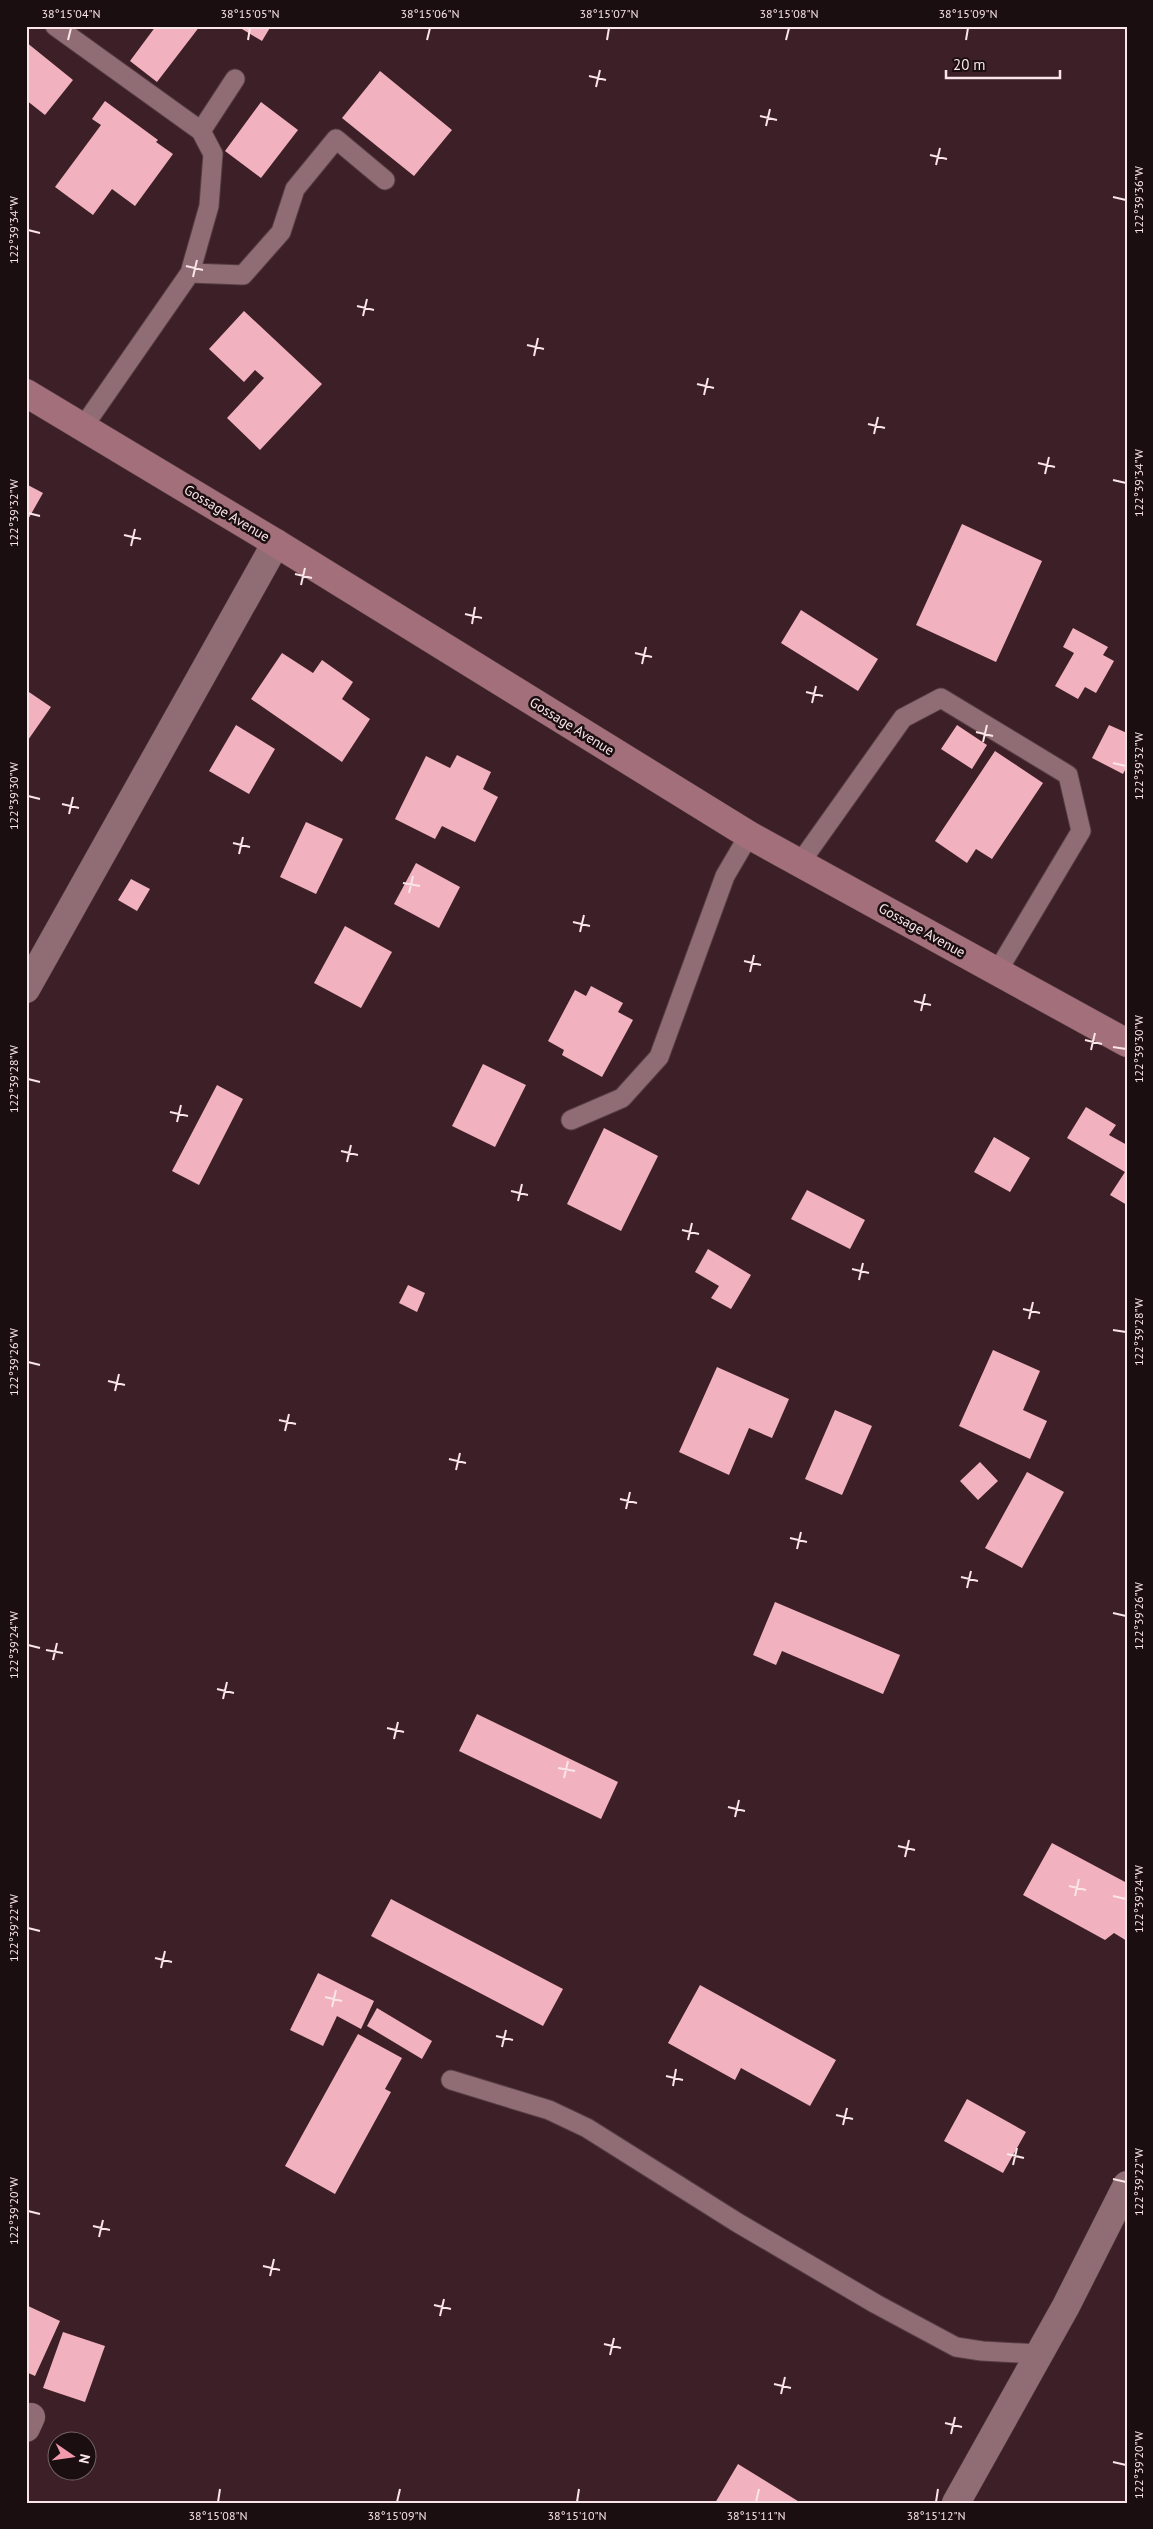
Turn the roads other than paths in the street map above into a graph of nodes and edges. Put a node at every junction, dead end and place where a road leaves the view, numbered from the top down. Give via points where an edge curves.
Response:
1 (55, 26) edge
2 (235, 78) dead end
3 (201, 131) junction
4 (385, 180) dead end
5 (190, 272) junction
6 (26, 393) edge
7 (83, 427) junction
8 (276, 543) junction
9 (749, 835) junction
10 (800, 863) junction
11 (997, 972) junction
12 (26, 990) edge
13 (1127, 1043) edge
14 (571, 1120) dead end
15 (451, 2080) dead end
16 (1127, 2185) edge
17 (1039, 2354) junction
18 (956, 2503) edge

1 - 3 lane
2 - 3 lane
3 - 5 lane via 213,154 209,206
4 - 5 lane via 336,139 295,189 281,232 243,275
5 - 7 lane
6 - 7 street, Gossage Avenue
7 - 8 street, Gossage Avenue
8 - 9 street, Gossage Avenue
8 - 12 street
9 - 10 street, Gossage Avenue
9 - 14 lane via 725,876 659,1058 622,1098
10 - 11 street, Gossage Avenue
10 - 11 lane via 902,718 941,698 1068,776 1081,831
11 - 13 street, Gossage Avenue
15 - 17 lane via 549,2110 587,2128 747,2228 876,2304 956,2346
16 - 17 street
17 - 18 street

